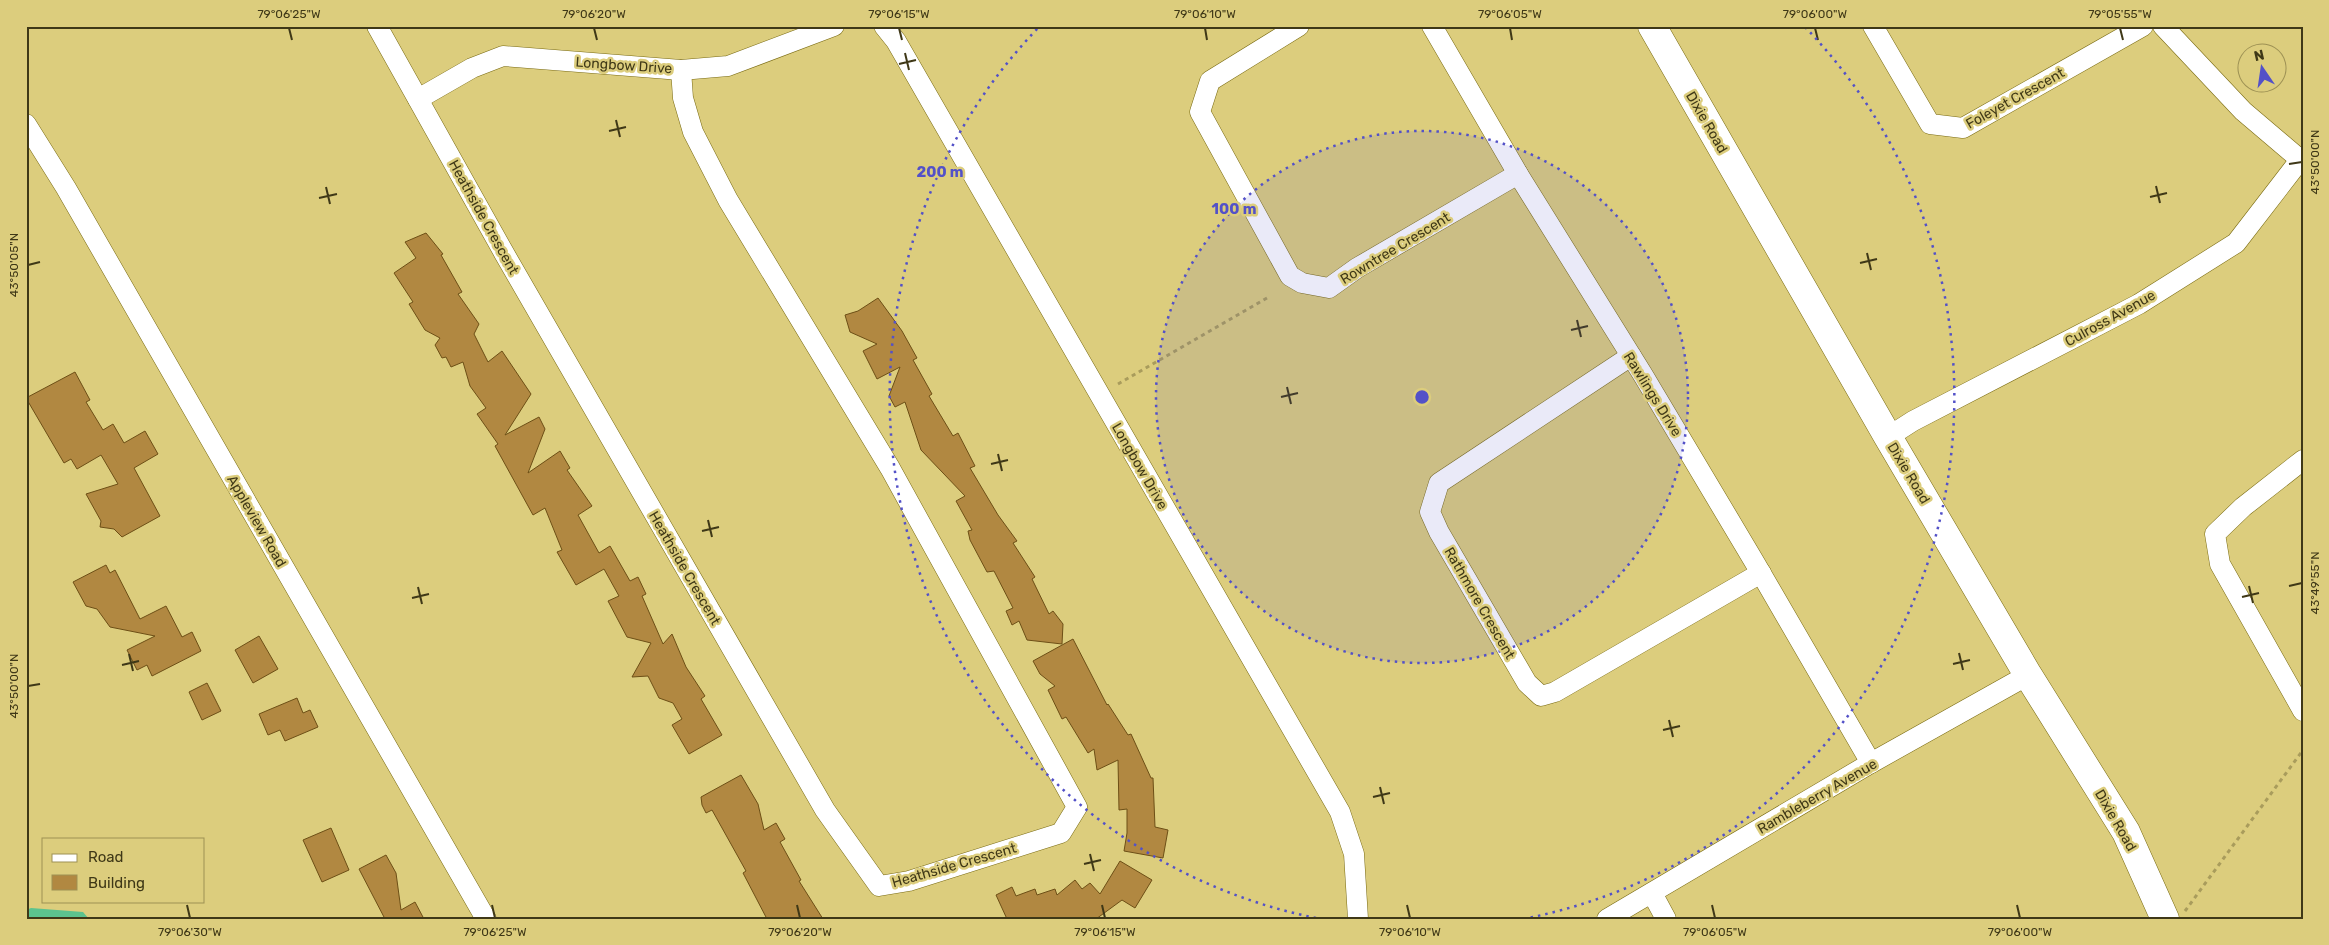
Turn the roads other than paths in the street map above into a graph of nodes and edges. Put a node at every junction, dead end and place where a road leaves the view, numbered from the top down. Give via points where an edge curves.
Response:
1 (376, 26) edge
2 (834, 26) edge
3 (884, 26) edge
4 (1299, 26) edge
5 (1432, 26) edge
6 (1652, 26) edge
7 (1873, 26) edge
8 (2143, 26) edge
9 (2164, 26) edge
10 (682, 70) junction
11 (418, 99) junction
12 (26, 124) edge
13 (2302, 161) edge
14 (1518, 174) junction
15 (1630, 356) junction
16 (1888, 437) junction
17 (2303, 460) edge
18 (1762, 573) junction
19 (2028, 675) junction
20 (2303, 710) edge
21 (1871, 763) junction
22 (1652, 893) junction
23 (486, 919) edge
24 (1358, 919) edge
25 (1607, 919) edge
26 (1666, 919) edge
27 (2166, 919) edge

1 - 11 street, Heathside Crescent
2 - 10 street, Longbow Drive via 728,66
3 - 24 street, Longbow Drive via 896,41 1340,812 1354,854
4 - 14 street, Rowntree Crescent via 1210,81 1200,112 1290,276 1329,288 1357,268
5 - 14 street, Rawlings Drive
6 - 16 street, Dixie Road
7 - 8 street, Foleyet Crescent via 1930,124 1963,128
9 - 13 street via 2243,111
10 - 11 street, Longbow Drive via 503,56 472,68
10 - 11 street, Heathside Crescent via 683,98 693,132 728,200 890,468 1077,807 1061,833 909,881 879,886 825,810
12 - 23 street, Appleview Road
13 - 16 street, Culross Avenue via 2236,243 2139,304
14 - 15 street, Rawlings Drive
15 - 18 street, Rawlings Drive
15 - 18 street, Rathmore Crescent via 1439,483 1430,512 1527,683 1541,696 1555,692
16 - 19 street, Dixie Road
17 - 20 street via 2243,507 2215,534 2220,564
18 - 21 street, Rawlings Drive
19 - 21 street, Rambleberry Avenue
19 - 27 street, Dixie Road via 2126,832
21 - 22 street, Rambleberry Avenue
22 - 25 street, Rambleberry Avenue
22 - 26 street

